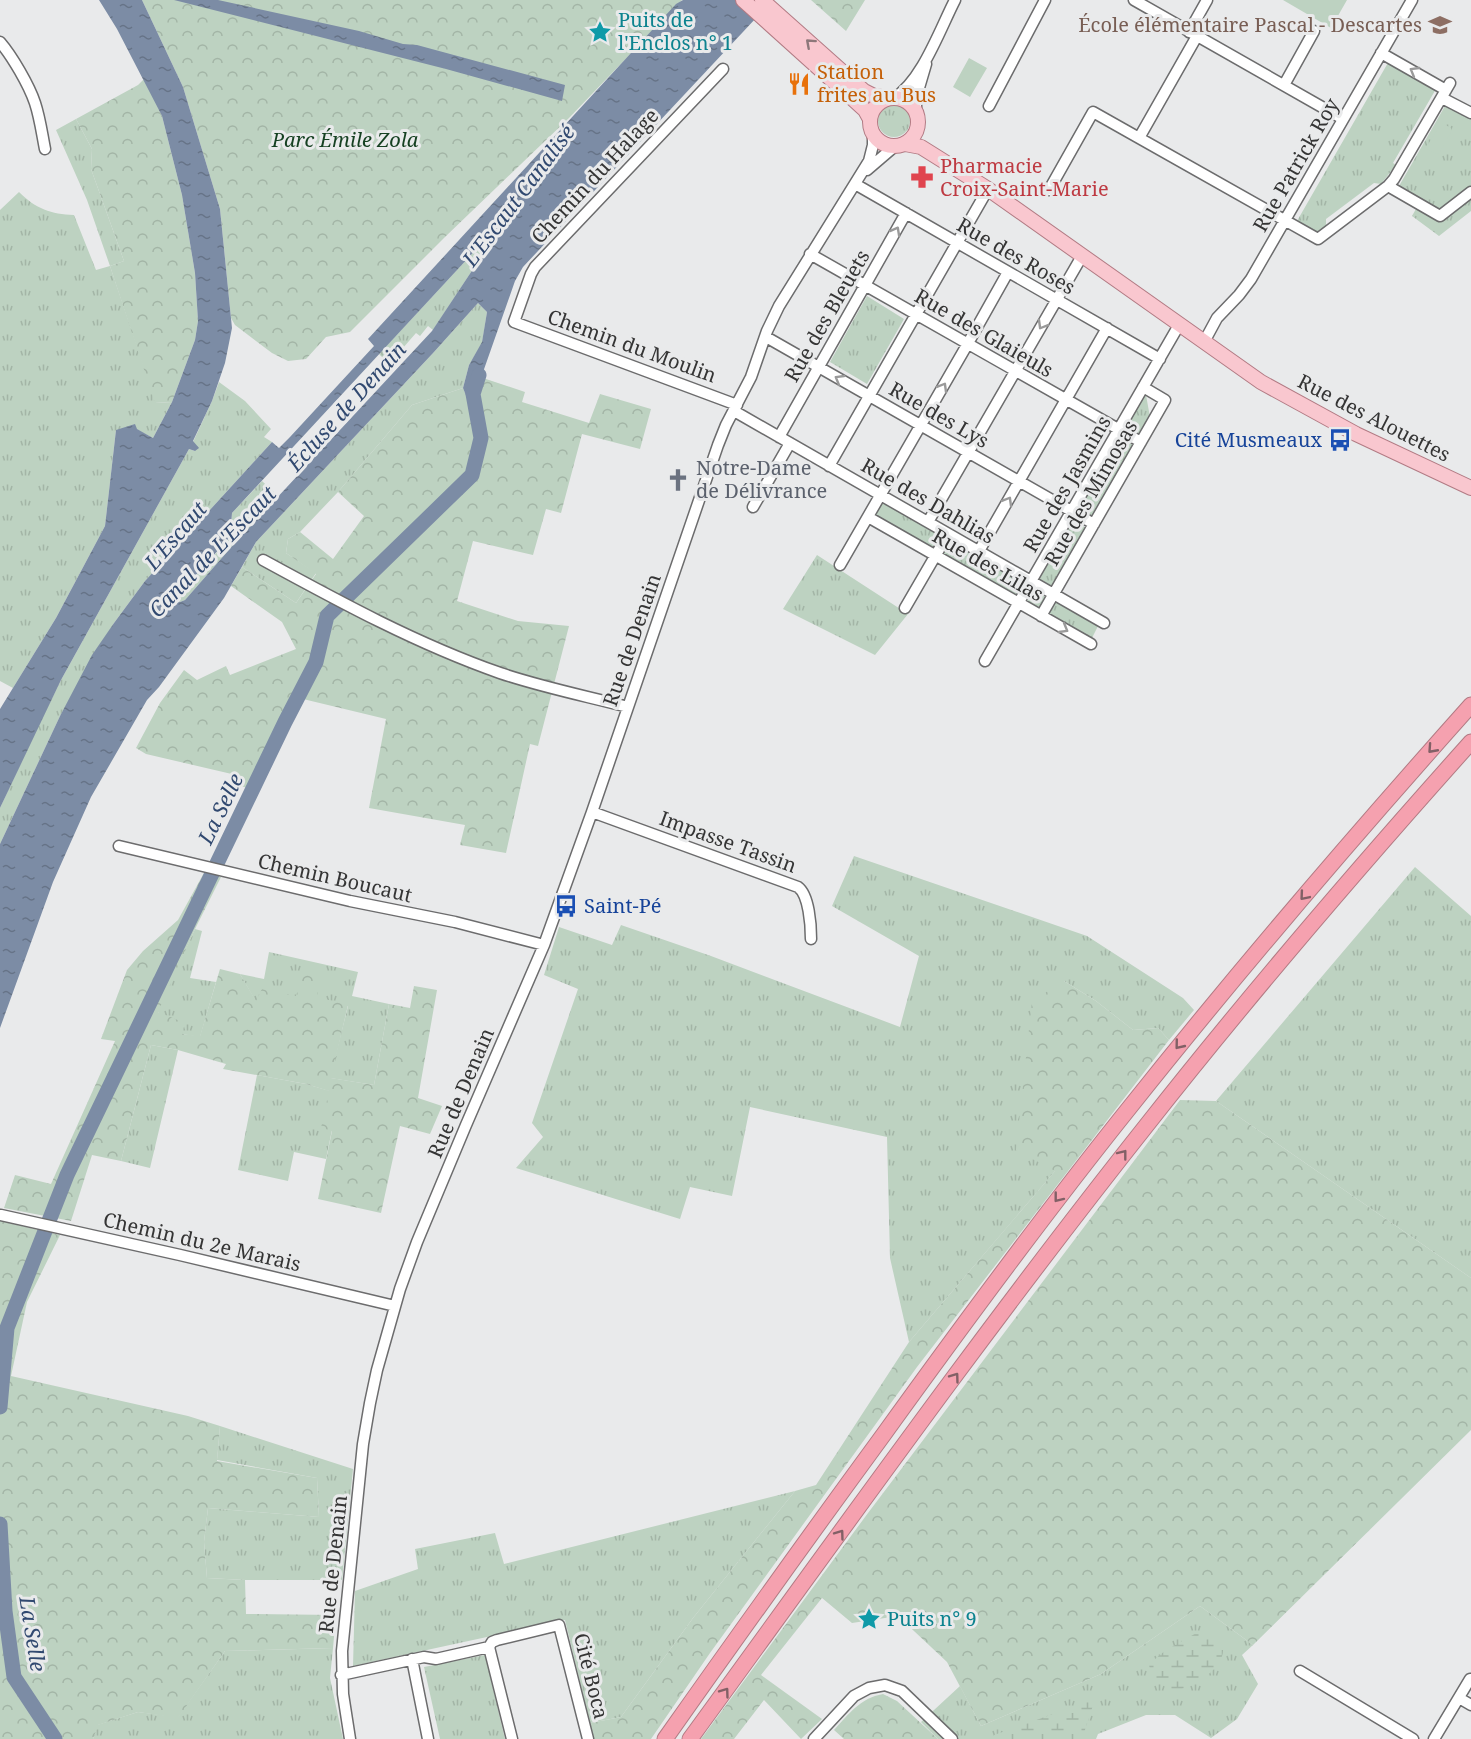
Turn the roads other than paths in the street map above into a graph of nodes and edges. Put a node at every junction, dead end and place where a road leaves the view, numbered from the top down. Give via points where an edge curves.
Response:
1 (743, 0) edge
2 (762, 0) edge
3 (955, 0) edge
4 (1045, 0) edge
5 (1134, 0) edge
6 (1207, 0) edge
7 (1412, 0) edge
8 (776, 21) junction
9 (1314, 31) dead end
10 (1193, 34) junction
11 (0, 42) edge
12 (1381, 53) junction
13 (928, 54) junction
14 (723, 69) dead end
15 (1284, 85) junction
16 (1446, 90) junction
17 (891, 98) junction
18 (989, 106) dead end
19 (1471, 113) edge
20 (917, 117) junction
21 (870, 119) junction
22 (1343, 119) junction
23 (873, 134) junction
24 (1139, 138) junction
25 (900, 145) junction
26 (45, 149) dead end
27 (856, 182) junction
28 (1388, 186) junction
29 (988, 189) junction
30 (1049, 190) dead end
31 (1471, 192) edge
32 (906, 213) junction
33 (1284, 221) junction
34 (957, 242) junction
35 (810, 254) junction
36 (1082, 256) junction
37 (1008, 272) junction
38 (866, 286) junction
39 (1056, 299) junction
40 (915, 315) junction
41 (514, 322) joint
42 (1179, 325) junction
43 (1107, 328) junction
44 (766, 337) junction
45 (1204, 342) junction
46 (967, 345) junction
47 (1160, 358) junction
48 (819, 367) junction
49 (1014, 372) junction
50 (1257, 379) junction
51 (1143, 387) junction
52 (869, 396) junction
53 (1065, 400) junction
54 (736, 408) junction
55 (1154, 420) junction
56 (921, 425) junction
57 (1119, 430) junction
58 (778, 436) junction
59 (1141, 442) junction
60 (790, 443) junction
61 (968, 452) junction
62 (829, 466) junction
63 (1019, 482) junction
64 (1471, 488) edge
65 (880, 495) junction
66 (1471, 496) edge
67 (753, 507) dead end
68 (1072, 512) junction
69 (868, 517) junction
70 (928, 522) junction
71 (1094, 524) junction
72 (948, 534) junction
73 (979, 552) junction
74 (935, 555) junction
75 (263, 560) dead end
76 (840, 565) dead end
77 (1031, 581) junction
78 (1054, 594) junction
79 (1019, 603) junction
80 (905, 608) dead end
81 (1041, 616) junction
82 (1104, 623) dead end
83 (1091, 644) dead end
84 (985, 661) dead end
85 (1471, 705) edge
86 (628, 707) junction
87 (1471, 742) edge
88 (592, 812) junction
89 (119, 846) dead end
90 (811, 939) dead end
91 (544, 945) junction
92 (1, 1215) edge
93 (395, 1306) junction
94 (489, 1647) junction
95 (411, 1659) junction
96 (1300, 1671) dead end
97 (341, 1674) junction
98 (1470, 1679) edge
99 (1459, 1698) junction
100 (1471, 1705) edge
101 (350, 1739) edge
102 (428, 1739) edge
103 (512, 1739) edge
104 (588, 1739) edge
105 (665, 1739) edge
106 (690, 1739) edge
107 (814, 1739) edge
108 (952, 1739) edge
109 (1413, 1739) edge
110 (1434, 1739) edge

1 - 8 main road
2 - 8 main road
3 - 13 street
4 - 18 street
5 - 10 street
6 - 10 street
7 - 12 street, Rue Patrick Roy
17 -> 8 main road via 864,91
8 - 21 main road
9 - 15 street
10 - 15 street
10 - 24 street
11 - 26 street via 33,98
16 -> 12 street
12 - 22 street, Rue Patrick Roy
13 - 17 street via 906,88
13 - 20 street via 916,98
14 - 41 street, Chemin du Halage via 535,267
15 - 22 street
16 - 19 street
16 - 28 street
17 - 20 main road via 906,101
17 - 21 main road via 876,106
20 - 25 main road via 913,137
20 - 29 main road via 927,139
21 - 23 main road
22 - 33 street, Rue Patrick Roy
23 - 25 main road via 881,142
23 - 27 street via 872,154
24 - 30 street via 1093,112
24 - 33 street
25 - 27 street
25 - 29 main road via 921,147
27 - 32 street, Rue des Roses
27 - 35 street, Rue de Denain
28 - 31 street via 1440,216
28 - 33 street via 1318,239
29 - 34 street
29 - 36 main road
32 - 34 street, Rue des Roses
38 -> 32 street, Rue des Bleuets
33 - 45 street, Rue Patrick Roy via 1251,279 1217,318
34 - 37 street, Rue des Roses
34 - 40 street
35 - 38 street, Rue des Glaieuls
35 - 44 street, Rue de Denain via 779,306
36 - 39 street
36 - 42 main road
37 - 39 street, Rue des Roses
37 - 46 street
38 - 40 street, Rue des Glaieuls
38 - 48 street, Rue des Bleuets
39 - 43 street, Rue des Roses
39 -> 49 street
40 - 46 street, Rue des Glaieuls
40 - 52 street
41 - 54 street, Chemin du Moulin
42 - 45 main road
42 - 47 street, Rue des Jasmins
43 - 47 street, Rue des Roses
43 - 53 street
44 - 48 street, Rue des Lys
44 - 54 street, Rue de Denain
45 - 50 main road
46 - 49 street, Rue des Glaieuls
56 -> 46 street
47 - 51 street, Rue des Jasmins
52 -> 48 street, Rue des Lys
48 - 58 street, Rue des Bleuets
49 - 53 street, Rue des Glaieuls
49 - 61 street
50 - 64 main road, Rue des Alouettes via 1356,434
50 - 66 main road, Rue des Alouettes via 1337,434
51 - 55 street, Rue des Mimosas via 1150,398
51 - 55 street, Rue des Mimosas via 1165,400
51 - 57 street, Rue des Jasmins
52 - 56 street, Rue des Lys
52 - 62 street
53 - 57 street, Rue des Glaieuls
53 - 63 street
54 - 58 street, Rue des Dahlias
54 - 86 street, Rue de Denain via 705,481
55 - 59 street, Rue des Mimosas
56 - 61 street, Rue des Lys
56 - 65 street
57 - 59 street, Rue des Glaieuls
57 - 68 street, Rue des Jasmins
58 - 60 street, Rue des Dahlias
59 - 71 street, Rue des Mimosas
60 - 62 street, Rue des Dahlias
60 - 67 street
61 - 63 street, Rue des Lys
61 - 70 street
62 - 65 street, Rue des Dahlias
63 - 68 street, Rue des Lys
73 -> 63 street
65 - 69 street
65 - 70 street, Rue des Dahlias
68 - 71 street, Rue des Lys
68 - 77 street, Rue des Jasmins
69 - 74 street, Rue des Lilas
69 - 76 street
70 - 72 street, Rue des Dahlias
71 - 78 street, Rue des Mimosas
72 - 73 street, Rue des Dahlias
72 - 74 street
73 - 77 street, Rue des Dahlias
74 - 79 street, Rue des Lilas
74 - 80 street
75 - 86 street via 410,637 499,672
77 - 78 street, Rue des Dahlias
77 - 79 street, Rue des Jasmins
78 - 81 street, Rue des Mimosas
78 - 82 street, Rue des Dahlias
79 - 81 street, Rue des Lilas
79 - 84 street, Rue des Jasmins
81 -> 83 street, Rue des Lilas
85 -> 105 highway via 1266,940 1087,1162 966,1321
86 - 88 street, Rue de Denain
106 -> 87 highway via 1013,1298 1138,1136 1303,934
88 - 90 street, Impasse Tassin via 798,887 806,898
88 - 91 street, Rue de Denain
89 - 91 street, Chemin Boucaut
91 - 93 street, Rue de Denain via 422,1232
92 - 93 street, Chemin du 2e Marais
93 - 97 street, Rue de Denain via 368,1413
94 - 95 street, Cité Boca via 436,1659
94 - 103 street
94 - 104 street, Cité Boca via 497,1640 560,1625
95 - 97 street, Cité Boca
95 - 102 street
96 - 109 street
97 - 101 street, Rue de Denain
98 - 99 street
99 - 100 street
99 - 110 street
107 - 108 street via 858,1694 885,1685 902,1691

